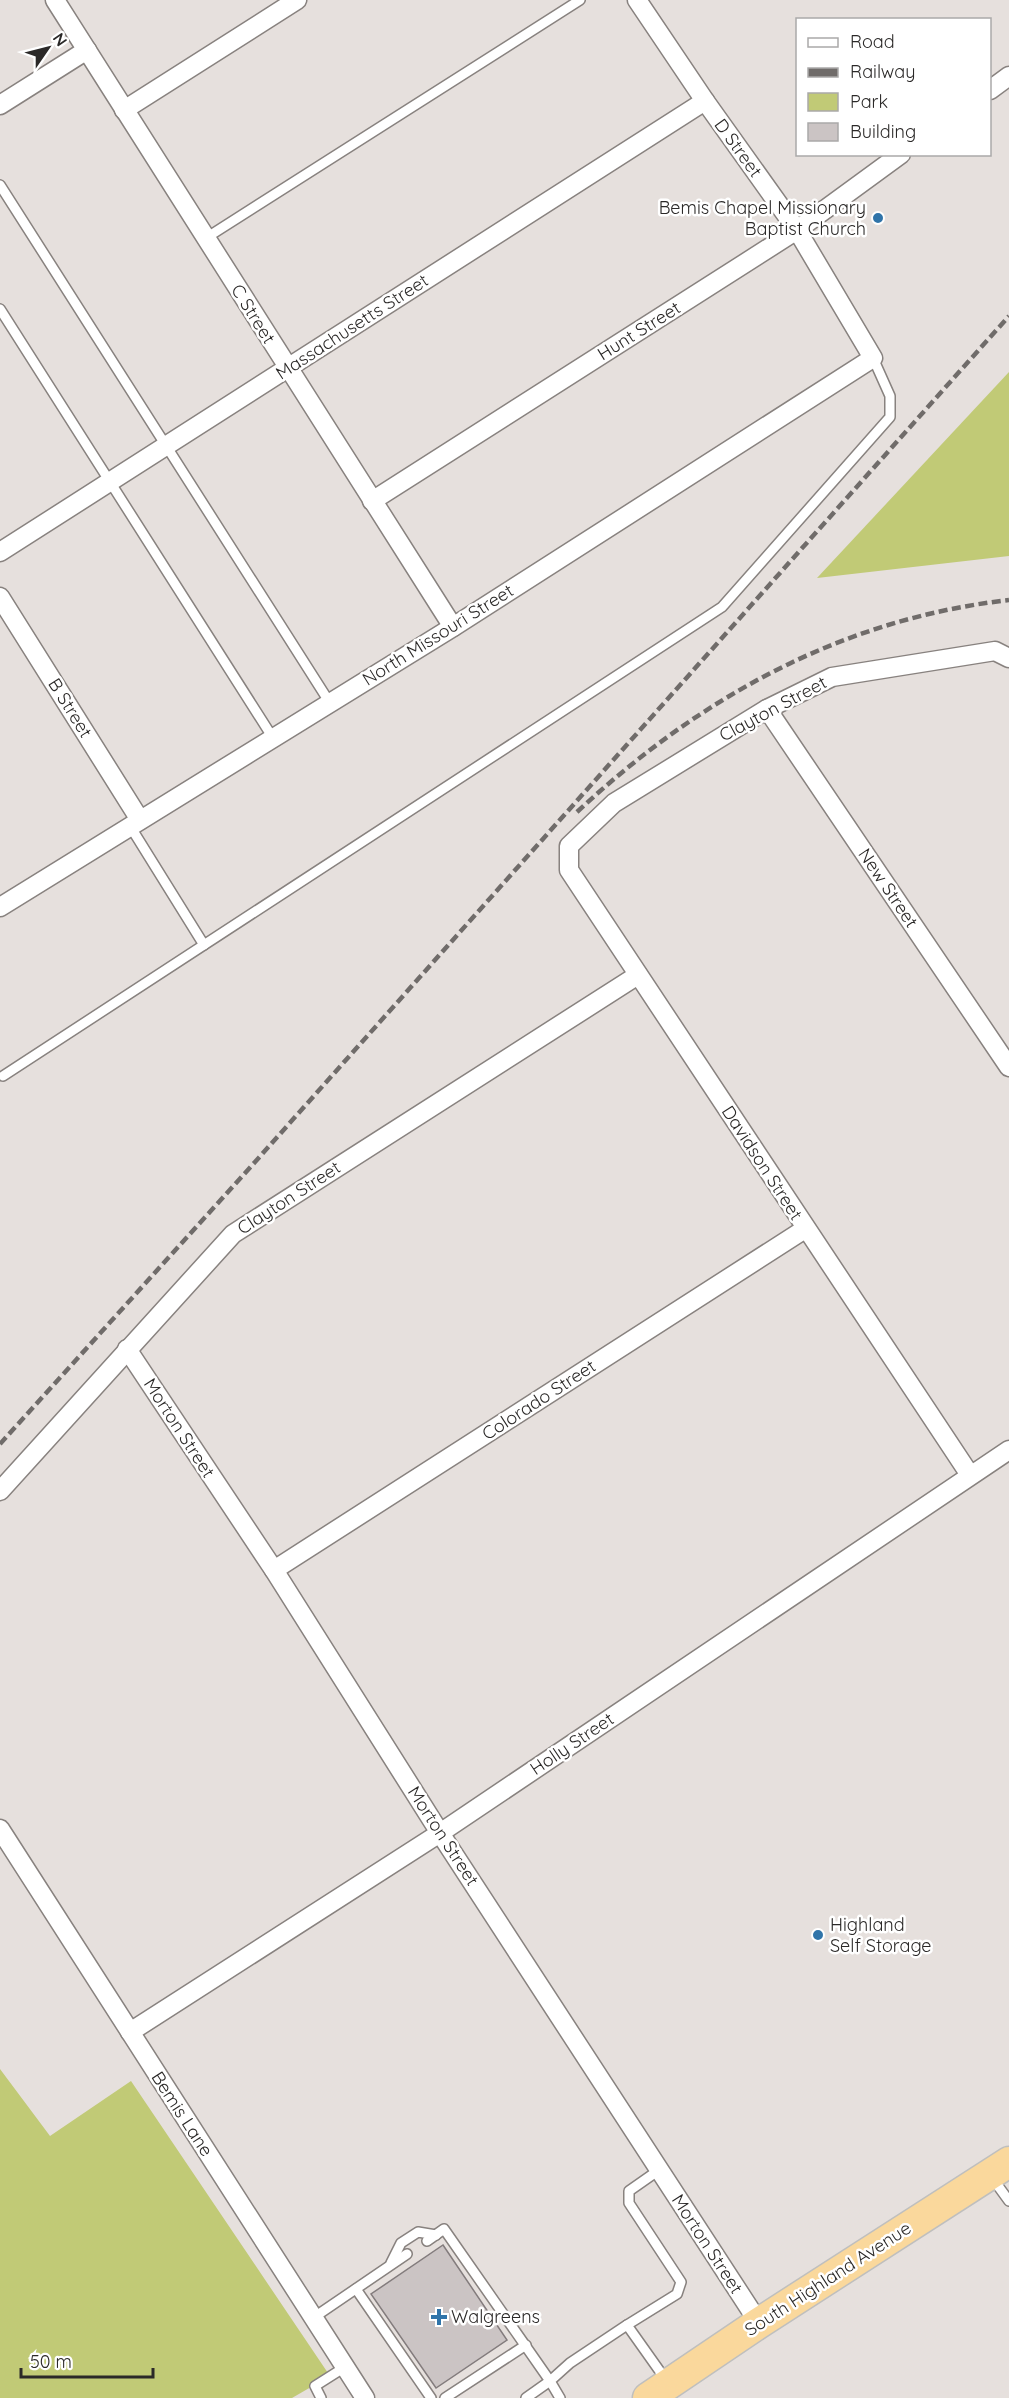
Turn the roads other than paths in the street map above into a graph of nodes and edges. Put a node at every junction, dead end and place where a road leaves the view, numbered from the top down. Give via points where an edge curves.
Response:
1 (55, 0) edge
2 (297, 0) edge
3 (580, 0) edge
4 (637, 0) edge
5 (87, 50) junction
6 (1009, 76) edge
7 (991, 89) edge
8 (705, 101) junction
9 (0, 105) edge
10 (124, 110) junction
11 (898, 156) edge
12 (0, 184) edge
13 (797, 230) junction
14 (206, 238) junction
15 (0, 309) edge
16 (873, 358) junction
17 (287, 368) junction
18 (166, 446) junction
19 (110, 482) junction
20 (372, 501) junction
21 (0, 552) edge
22 (0, 597) edge
23 (453, 627) junction
24 (1009, 658) edge
25 (330, 703) junction
26 (767, 709) junction
27 (273, 738) junction
28 (135, 823) junction
29 (569, 846) joint
30 (0, 907) edge
31 (204, 945) junction
32 (638, 975) junction
33 (1009, 1067) edge
34 (3, 1076) dead end
35 (805, 1229) junction
36 (127, 1349) junction
37 (1009, 1450) edge
38 (970, 1475) junction
39 (0, 1491) edge
40 (273, 1570) junction
41 (0, 1829) edge
42 (440, 1833) junction
43 (130, 2032) junction
44 (999, 2168) edge
45 (659, 2170) junction
46 (1009, 2201) edge
47 (436, 2235) junction
48 (427, 2241) dead end
49 (407, 2254) dead end
50 (391, 2265) junction
51 (356, 2289) junction
52 (313, 2318) junction
53 (759, 2323) junction
54 (627, 2325) junction
55 (526, 2346) junction
56 (345, 2367) junction
57 (550, 2381) junction
58 (658, 2391) edge
59 (321, 2398) edge
60 (365, 2398) edge
61 (432, 2398) edge
62 (445, 2398) edge
63 (526, 2398) edge
64 (560, 2398) edge

1 - 5 street, C Street
2 - 10 street
3 - 14 lane
4 - 8 street, D Street
5 - 9 street
5 - 10 street, C Street
6 - 7 street
8 - 13 street, D Street
8 - 17 street, Massachusetts Street
10 - 14 street, C Street
11 - 13 street, Hunt Street
12 - 18 lane
13 - 16 street, D Street
13 - 20 street, Hunt Street
14 - 17 street, C Street
15 - 19 lane
16 - 23 street, North Missouri Street
16 - 31 lane via 890,396 890,417 722,607
17 - 18 street, Massachusetts Street
17 - 20 street, C Street
18 - 19 street, Massachusetts Street
18 - 25 lane
19 - 21 street, Massachusetts Street
19 - 27 lane
20 - 23 street, C Street
22 - 28 street, B Street
23 - 25 street, North Missouri Street
24 - 26 street, Clayton Street via 995,651 832,677
25 - 27 street, North Missouri Street
26 - 29 street, Clayton Street via 614,803
26 - 33 street, New Street
27 - 28 street, North Missouri Street
28 - 30 street, North Missouri Street
28 - 31 lane
29 - 32 street, Davidson Street via 569,870
31 - 34 lane
32 - 35 street, Davidson Street
32 - 36 street, Clayton Street via 233,1234
35 - 38 street, Davidson Street
35 - 40 street, Colorado Street
36 - 39 street, Clayton Street
36 - 40 street, Morton Street
37 - 38 street, Holly Street
38 - 42 street, Holly Street
40 - 42 street, Morton Street
41 - 43 street, Bemis Lane
42 - 43 street, Holly Street
42 - 45 street, Morton Street
43 - 52 street, Bemis Lane
44 - 46 lane
44 - 53 highway, South Highland Avenue
45 - 53 street, Morton Street
45 - 54 lane via 629,2191 629,2203 681,2282 677,2294
47 - 48 lane
47 - 50 lane via 418,2232 401,2243
47 - 55 lane via 444,2229
49 - 50 lane
50 - 51 lane
51 - 52 lane
51 - 61 lane
52 - 56 street, Bemis Lane
53 - 58 highway, South Highland Avenue
54 - 57 lane
54 - 58 lane
55 - 57 lane
55 - 62 lane
56 - 59 lane via 315,2386
56 - 60 street, Bemis Lane
57 - 63 lane
57 - 64 lane

